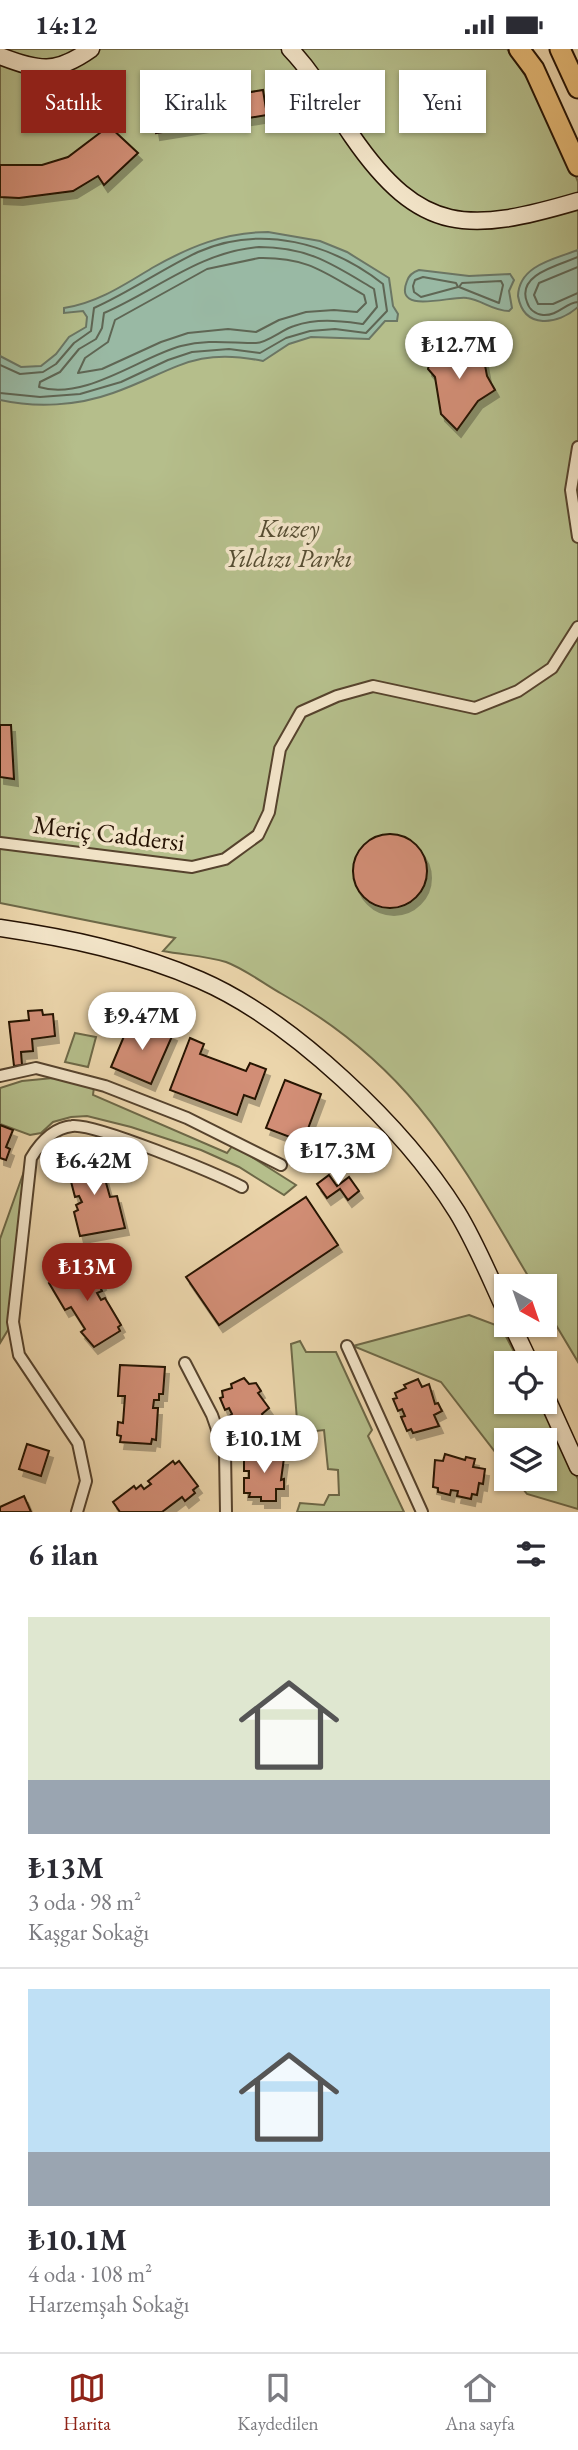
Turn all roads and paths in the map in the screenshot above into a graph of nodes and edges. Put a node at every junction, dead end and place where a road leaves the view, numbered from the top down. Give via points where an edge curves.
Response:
1 (91, 49) edge
2 (290, 49) edge
3 (519, 49) edge
4 (563, 53) edge
5 (0, 56) edge
6 (578, 88) edge
7 (578, 166) edge
8 (578, 201) edge
9 (578, 447) edge
10 (578, 537) edge
11 (578, 628) edge
12 (0, 843) edge
13 (0, 928) edge
14 (0, 1076) edge
15 (281, 1165) dead end
16 (242, 1187) dead end
17 (494, 1287) edge
18 (347, 1346) dead end
19 (185, 1363) dead end
20 (554, 1414) edge
21 (578, 1467) edge
22 (77, 1512) edge
23 (226, 1512) edge
24 (422, 1512) edge

1 - 5 street via 69,65 47,69
2 - 8 street via 388,184 429,212 471,223 530,215
3 - 7 highway via 534,69
4 - 6 highway
9 - 10 street via 571,490
11 - 12 street, Meriç Caddersi via 552,668 518,691 475,708 373,685 301,712 280,749 269,812 258,835 225,859 192,867
13 - 17 street via 93,944 201,980 294,1039 366,1101 435,1179 464,1224
14 - 15 street via 36,1068 104,1086 187,1118
16 - 22 street via 128,1141 73,1126 43,1139 31,1158 13,1322 19,1355 78,1443 86,1481
18 - 24 street
19 - 23 street via 225,1452
20 - 21 street

